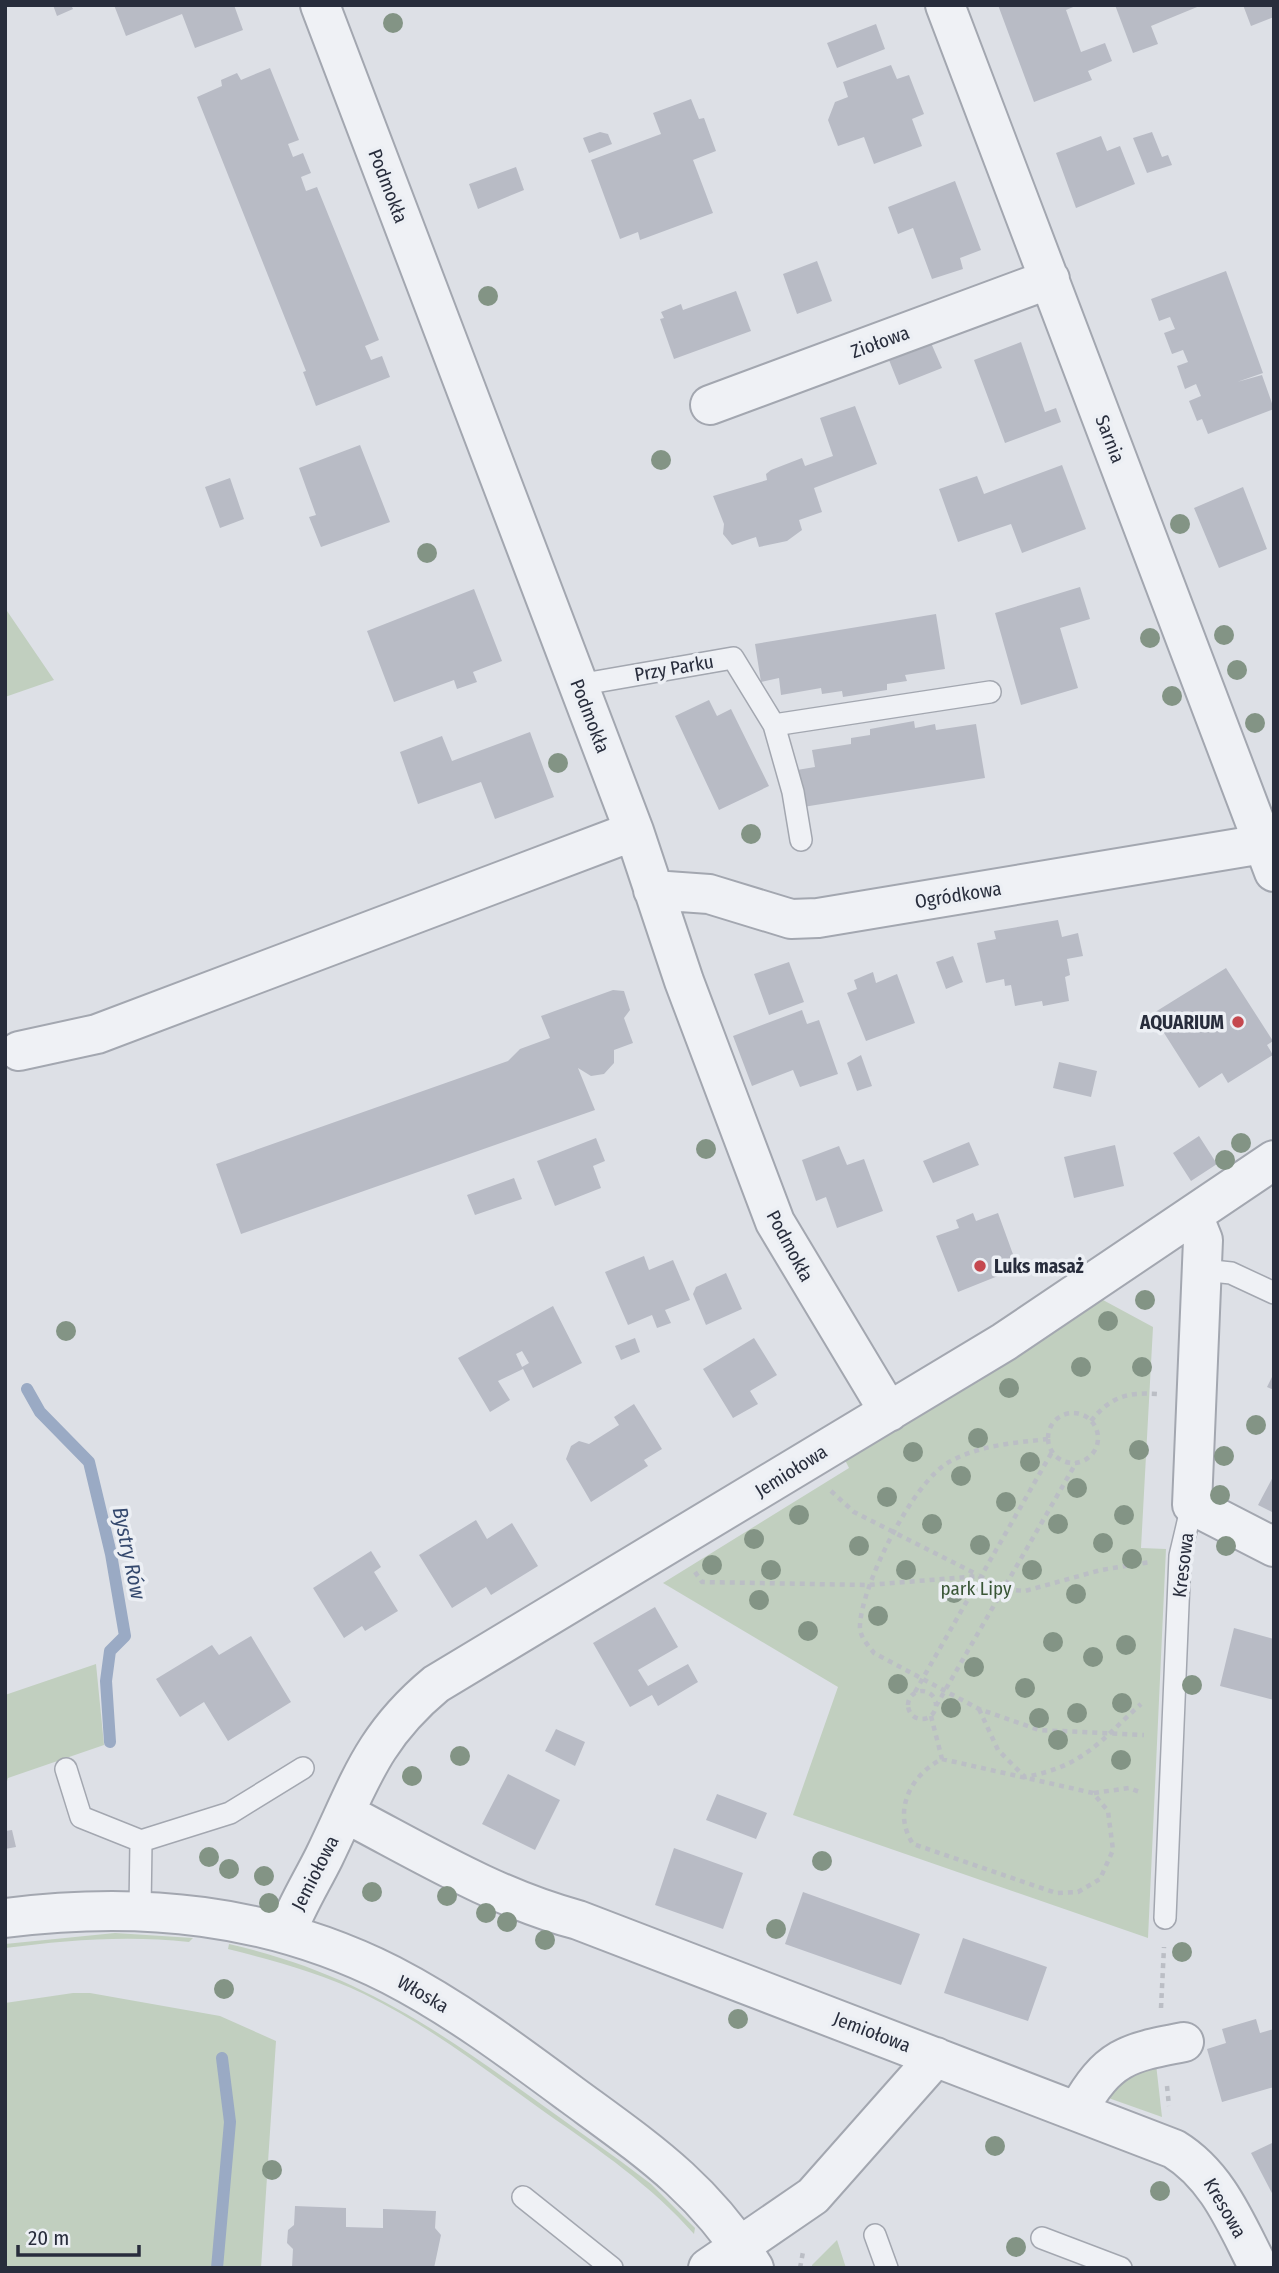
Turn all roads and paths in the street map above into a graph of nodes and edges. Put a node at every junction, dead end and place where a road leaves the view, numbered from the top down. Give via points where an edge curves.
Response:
1 (320, 5) edge
2 (945, 5) edge
3 (1050, 279) junction
4 (710, 405) dead end
5 (578, 685) junction
6 (990, 692) dead end
7 (774, 726) junction
8 (634, 831) junction
9 (801, 839) dead end
10 (1269, 858) edge
11 (653, 890) junction
12 (19, 1051) dead end
13 (1274, 1160) edge
14 (1193, 1215) junction
15 (1203, 1270) junction
16 (1274, 1293) edge
17 (1197, 1397) junction
18 (888, 1412) junction
19 (1091, 1421) junction
20 (1048, 1439) junction
21 (1052, 1452) junction
22 (1076, 1463) junction
23 (802, 1464) junction
24 (1192, 1505) junction
25 (892, 1531) junction
26 (676, 1542) junction
27 (1274, 1547) edge
28 (1180, 1556) junction
29 (980, 1576) junction
30 (868, 1585) junction
31 (1003, 1589) junction
32 (1175, 1672) junction
33 (922, 1678) junction
34 (946, 1689) junction
35 (915, 1692) junction
36 (936, 1706) junction
37 (979, 1709) junction
38 (931, 1716) junction
39 (1108, 1734) junction
40 (1173, 1736) junction
41 (942, 1759) junction
42 (303, 1768) dead end
43 (66, 1769) dead end
44 (1026, 1777) junction
45 (1093, 1793) junction
46 (1170, 1803) junction
47 (345, 1813) junction
48 (141, 1841) junction
49 (140, 1910) junction
50 (5, 1918) edge
51 (1165, 1918) dead end
52 (286, 1934) junction
53 (1184, 2042) dead end
54 (936, 2057) junction
55 (1078, 2110) junction
56 (1169, 2135) joint
57 (523, 2197) dead end
58 (875, 2235) dead end
59 (1042, 2238) dead end
60 (807, 2243) dead end
61 (747, 2257) edge
62 (1250, 2265) edge
63 (612, 2268) edge
64 (708, 2268) edge
65 (800, 2268) edge
66 (887, 2268) edge
67 (1121, 2268) edge

1 - 5 street, Podmokła
2 - 3 street, Sarnia
3 - 4 street, Ziołowa
3 - 10 street, Sarnia
5 - 7 lane, Przy Parku via 733,658
5 - 8 street, Podmokła
6 - 7 lane
7 - 9 lane, Przy Parku
8 - 11 street, Podmokła
8 - 12 street via 97,1034
10 - 11 street, Ogródkowa via 818,918 791,919 709,894
11 - 18 street, Podmokła via 775,1222
13 - 14 street, Jemiołowa
14 - 15 street, Kresowa via 1203,1240
14 - 18 street, Jemiołowa via 1013,1336
15 - 16 lane via 1231,1273
15 - 17 street, Kresowa
17 - 19 path via 1135,1393 1105,1404
17 - 24 street, Kresowa
18 - 23 street, Jemiołowa
19 - 20 path via 1080,1414 1060,1416 1050,1427
19 - 22 path via 1097,1433 1096,1447 1088,1458
20 - 21 path
20 - 25 path via 983,1447 946,1464
21 - 22 path via 1062,1461
21 - 29 path
22 - 31 path
23 - 25 path via 854,1512
23 - 26 street, Jemiołowa
24 - 27 street
24 - 28 lane, Kresowa
25 - 29 path
25 - 30 path
26 - 30 path via 702,1582
26 - 47 street, Jemiołowa via 436,1684 387,1732
28 - 31 path via 1101,1570 1026,1591
28 - 32 lane, Kresowa
29 - 30 path
29 - 31 path
29 - 33 path
30 - 33 path via 860,1626 864,1641 874,1653
31 - 34 path
32 - 39 path
32 - 40 lane, Kresowa
33 - 34 path
33 - 35 path
34 - 36 path
34 - 37 path
35 - 36 path via 933,1695
35 - 38 path via 907,1701 909,1713 919,1720
36 - 38 path
37 - 39 path via 1039,1730
37 - 44 path via 998,1750
38 - 41 path
39 - 40 path
39 - 44 path via 1077,1762
40 - 46 lane, Kresowa
41 - 44 path
41 - 45 path via 924,1768 902,1808 903,1829 913,1844 1056,1893 1078,1892 1100,1880 1113,1850 1108,1811
42 - 48 lane via 230,1813
43 - 48 lane via 81,1817
44 - 45 path
45 - 46 path via 1129,1788
46 - 51 lane, Kresowa
47 - 52 street, Jemiołowa
47 - 54 street, Jemiołowa via 529,1905
48 - 49 lane
49 - 50 street, Włoska via 71,1910
49 - 52 street, Włoska via 197,1914
52 - 61 street, Włoska via 391,1975 474,2025 665,2162 712,2207
53 - 55 street via 1141,2049 1114,2062
54 - 55 street, Jemiołowa
54 - 61 street, Jemiołowa via 813,2196
55 - 56 street, Jemiołowa
56 - 62 street, Kresowa via 1210,2178
57 - 63 lane
58 - 66 lane
59 - 67 lane
60 - 65 path
61 - 64 street, Jemiołowa

